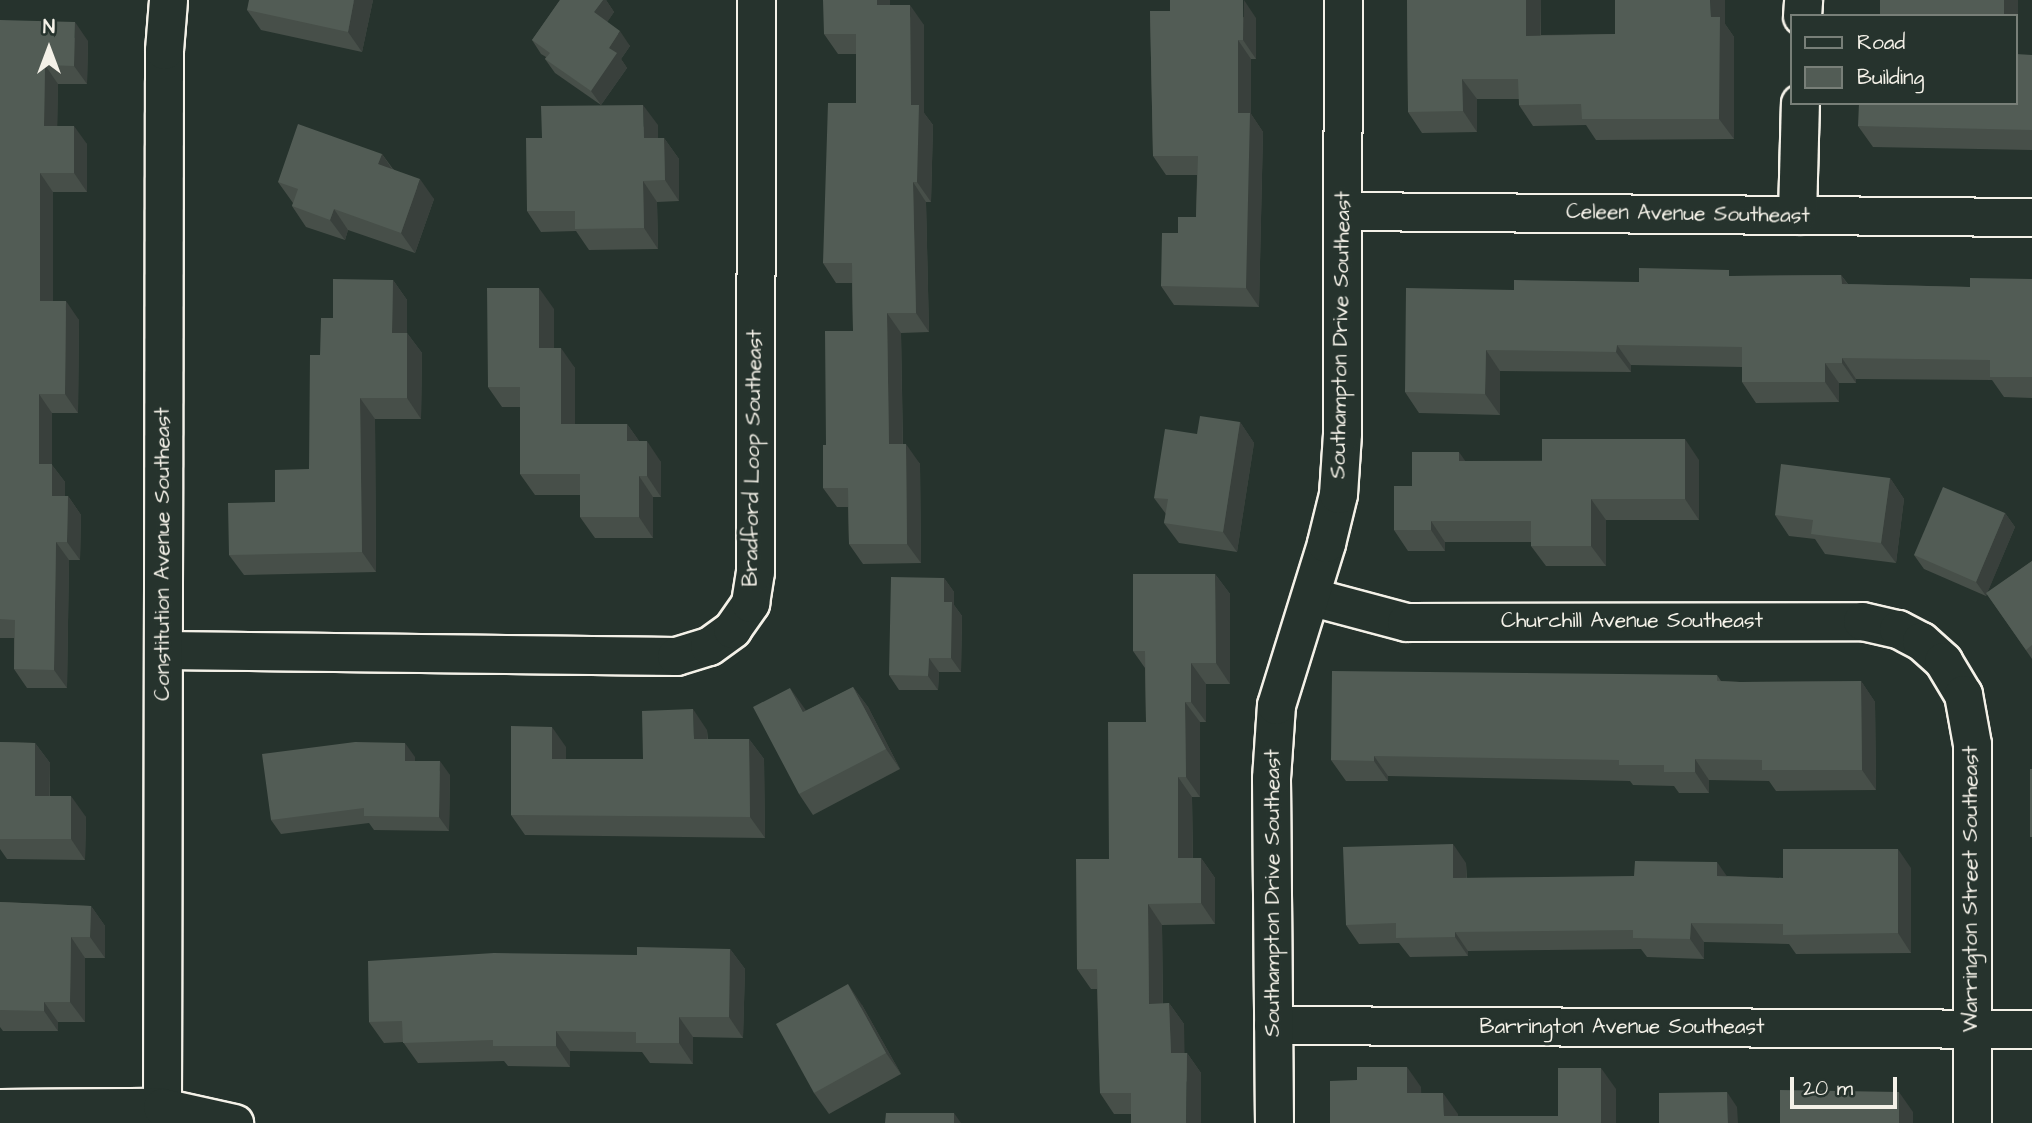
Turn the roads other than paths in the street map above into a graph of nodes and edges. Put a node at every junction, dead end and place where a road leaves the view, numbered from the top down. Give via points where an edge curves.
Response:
1 (168, 0) edge
2 (756, 0) edge
3 (1343, 0) edge
4 (1800, 105) edge
5 (1343, 211) junction
6 (1797, 215) junction
7 (2032, 217) edge
8 (1312, 597) junction
9 (163, 650) junction
10 (1944, 661) joint
11 (1273, 1025) junction
12 (1972, 1029) junction
13 (2032, 1029) edge
14 (162, 1107) junction
15 (0, 1108) edge
16 (234, 1123) edge
17 (1273, 1123) edge
18 (1972, 1123) edge

1 - 9 street, Constitution Avenue Southeast via 164,50
2 - 9 street, Bradford Loop Southeast via 755,572 750,603 732,629 709,646 676,656
3 - 5 street, Southampton Drive Southeast
4 - 6 street
5 - 6 street, Celeen Avenue Southeast
5 - 8 street, Southampton Drive Southeast via 1338,494
6 - 7 street, Celeen Avenue Southeast
8 - 10 street, Churchill Avenue Southeast via 1406,622 1862,621 1898,629 1922,641
8 - 11 street, Southampton Drive Southeast via 1276,705 1271,778
9 - 14 street, Constitution Avenue Southeast
10 - 12 street, Warrington Street Southeast via 1962,694 1972,744
11 - 12 street, Barrington Avenue Southeast
11 - 17 street, Southampton Drive Southeast
12 - 13 street, Barrington Avenue Southeast
12 - 18 street, Warrington Street Southeast
14 - 15 street
14 - 16 street

